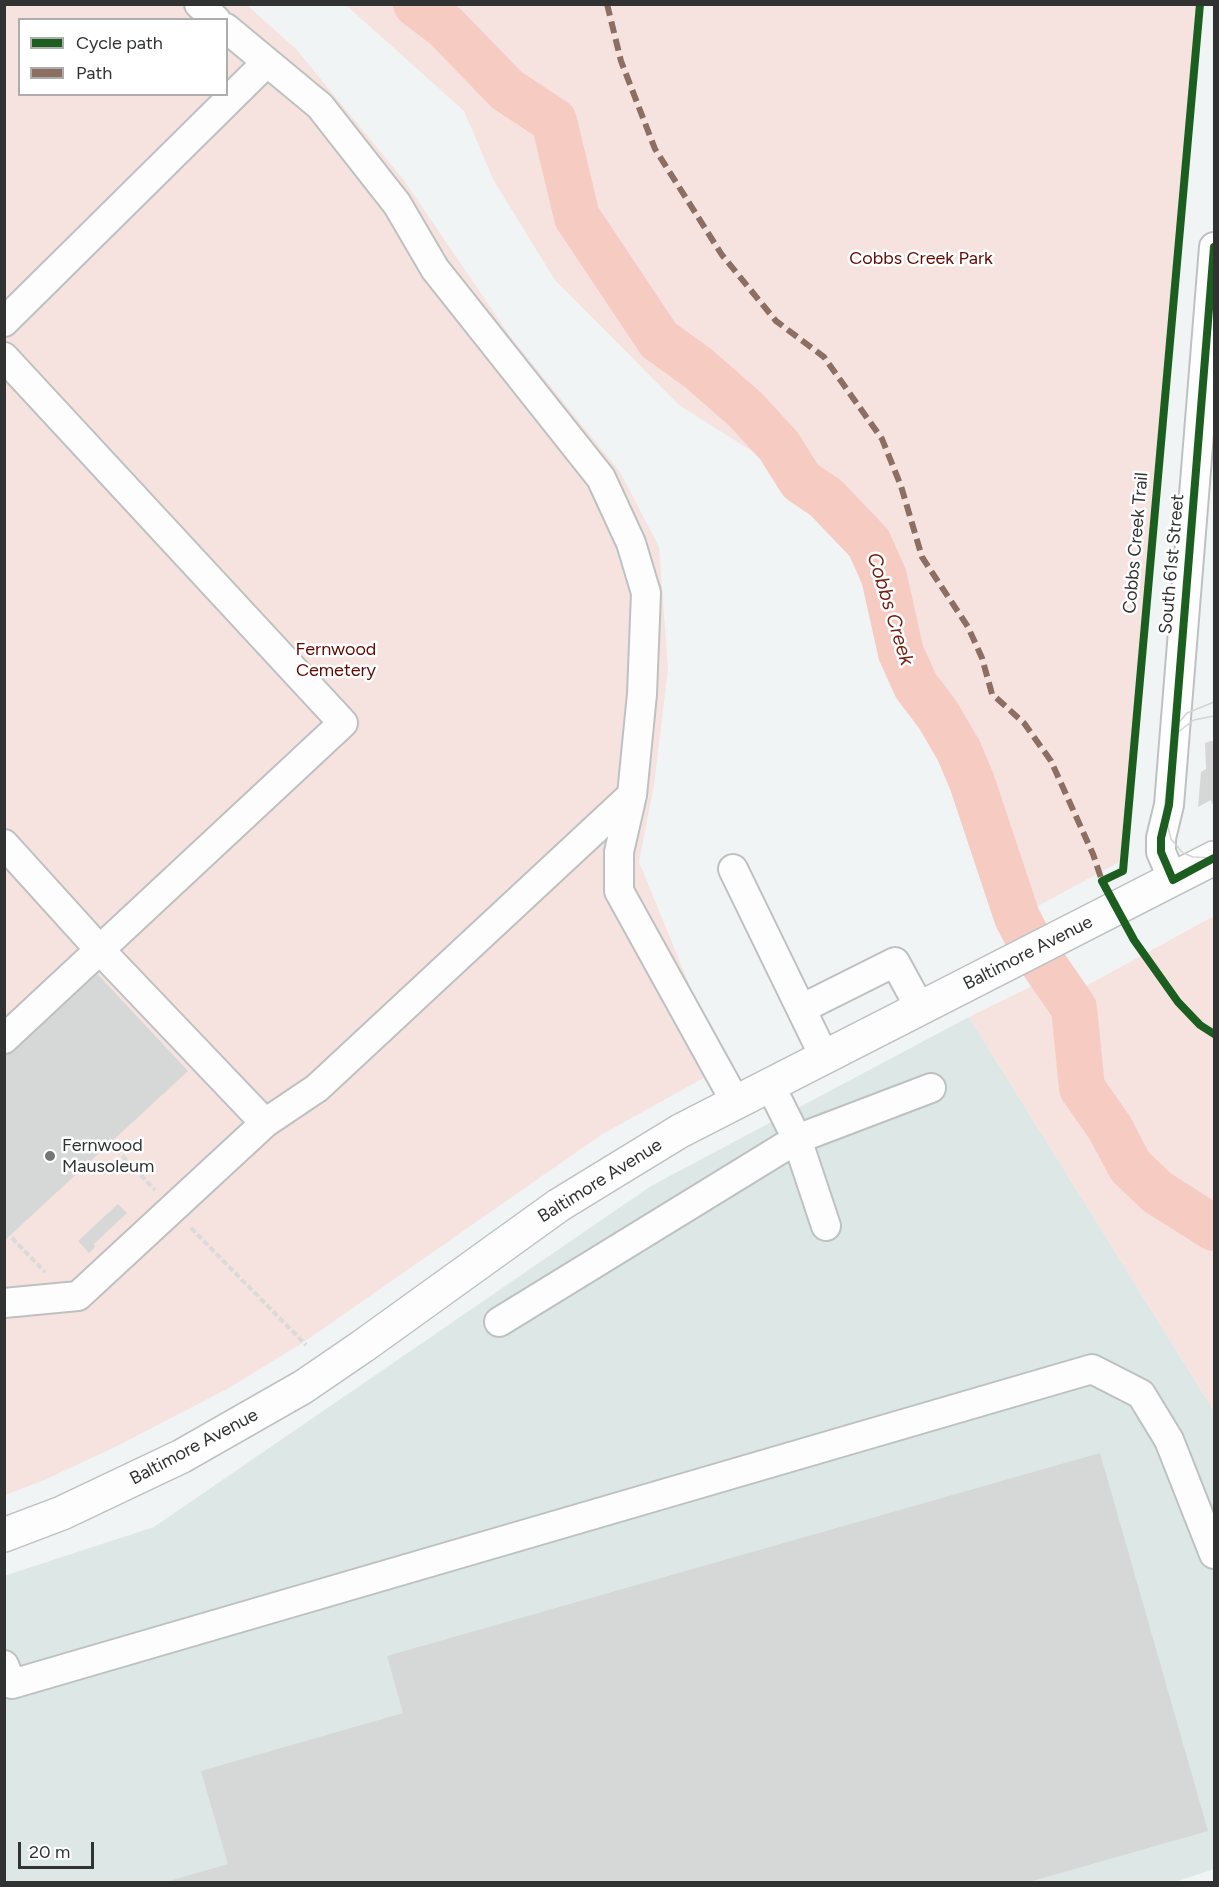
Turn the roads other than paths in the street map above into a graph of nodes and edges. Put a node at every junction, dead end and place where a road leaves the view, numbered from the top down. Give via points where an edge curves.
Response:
1 (199, 4) edge
2 (214, 18) edge
3 (228, 30) edge
4 (266, 63) junction
5 (1215, 247) edge
6 (4, 322) edge
7 (4, 357) edge
8 (632, 795) junction
9 (4, 844) edge
10 (1215, 858) edge
11 (733, 869) dead end
12 (1173, 880) junction
13 (100, 950) junction
14 (920, 1008) junction
15 (801, 1009) junction
16 (4, 1039) edge
17 (824, 1056) junction
18 (770, 1085) junction
19 (931, 1088) dead end
20 (735, 1101) junction
21 (265, 1123) junction
22 (797, 1139) junction
23 (826, 1226) dead end
24 (4, 1303) edge
25 (499, 1322) dead end
26 (4, 1535) edge
27 (1215, 1554) edge
28 (7, 1679) edge

1 - 2 street
3 - 4 street
4 - 6 street
4 - 8 street via 320,106 350,143 397,204 435,269 601,478 631,543 646,593
5 - 12 street, South 61st Street via 1169,805 1161,838 1161,852
7 - 13 street via 343,723
8 - 20 street via 619,852 619,891
8 - 21 street via 317,1089
9 - 13 street
10 - 12 main road, Baltimore Avenue
11 - 15 street
12 - 14 main road, Baltimore Avenue
13 - 16 street
13 - 21 street
14 - 15 street via 895,962
14 - 17 main road, Baltimore Avenue
15 - 17 street
17 - 18 main road, Baltimore Avenue
18 - 20 main road, Baltimore Avenue
18 - 22 street
19 - 22 street
20 - 26 main road, Baltimore Avenue via 560,1205 363,1346 239,1425 122,1485
21 - 24 street via 78,1296
22 - 23 street
22 - 25 street
27 - 28 street via 1169,1440 1141,1394 1092,1369

